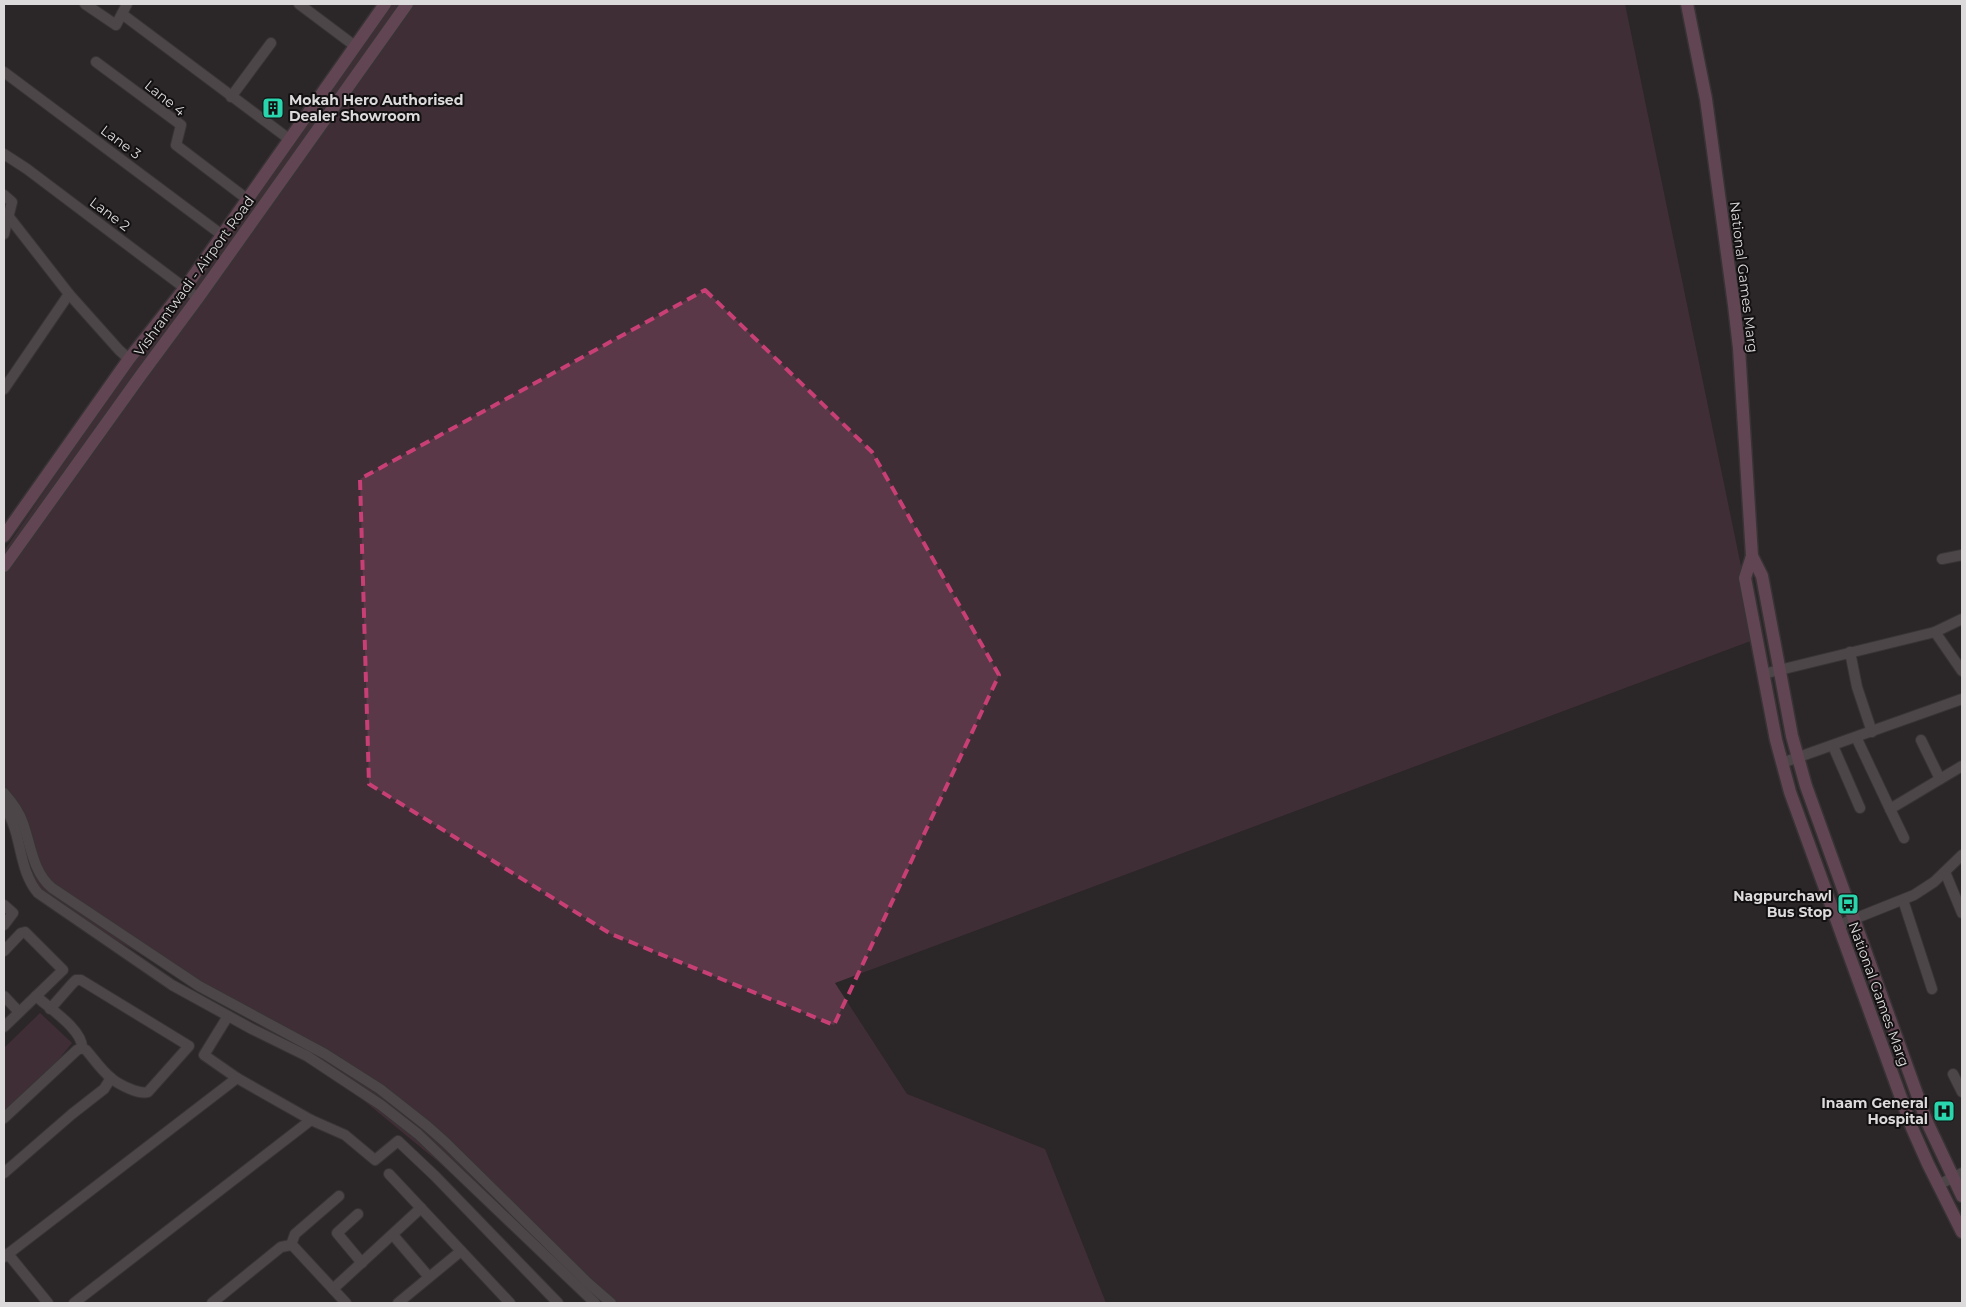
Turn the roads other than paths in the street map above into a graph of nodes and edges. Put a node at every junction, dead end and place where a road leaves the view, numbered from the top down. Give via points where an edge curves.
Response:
1 (85, 4) edge
2 (127, 4) edge
3 (299, 4) edge
4 (386, 4) edge
5 (407, 4) edge
6 (1687, 4) edge
7 (122, 14) junction
8 (271, 43) dead end
9 (355, 46) junction
10 (96, 62) dead end
11 (4, 72) edge
12 (231, 96) junction
13 (290, 139) junction
14 (4, 154) edge
15 (4, 195) edge
16 (247, 200) junction
17 (10, 217) junction
18 (4, 231) edge
19 (222, 235) junction
20 (185, 288) junction
21 (69, 294) junction
22 (198, 298) junction
23 (129, 359) junction
24 (4, 389) edge
25 (4, 536) edge
26 (1962, 554) edge
27 (1752, 556) junction
28 (1942, 559) dead end
29 (4, 566) edge
30 (1962, 620) edge
31 (1935, 632) junction
32 (1850, 652) junction
33 (1779, 670) junction
34 (1962, 671) edge
35 (1762, 674) junction
36 (1962, 699) edge
37 (1872, 732) junction
38 (1856, 738) junction
39 (1921, 740) dead end
40 (1833, 746) junction
41 (1798, 759) junction
42 (1782, 764) junction
43 (1962, 766) edge
44 (1940, 779) junction
45 (4, 793) edge
46 (4, 806) edge
47 (1860, 808) dead end
48 (1890, 809) junction
49 (1904, 838) dead end
50 (1962, 855) edge
51 (1946, 872) junction
52 (1903, 900) junction
53 (4, 906) edge
54 (1962, 913) edge
55 (1854, 919) junction
56 (4, 925) edge
57 (1838, 925) junction
58 (4, 951) edge
59 (1932, 989) dead end
60 (4, 996) edge
61 (36, 996) junction
62 (50, 1009) junction
63 (19, 1012) junction
64 (228, 1016) junction
65 (4, 1027) edge
66 (82, 1048) junction
67 (1953, 1074) dead end
68 (111, 1078) junction
69 (237, 1078) junction
70 (1962, 1092) edge
71 (4, 1118) edge
72 (311, 1120) junction
73 (4, 1173) edge
74 (389, 1174) dead end
75 (1958, 1175) edge
76 (1938, 1185) junction
77 (339, 1196) dead end
78 (1962, 1196) edge
79 (421, 1208) junction
80 (358, 1214) dead end
81 (1962, 1232) edge
82 (392, 1235) junction
83 (291, 1245) junction
84 (461, 1251) junction
85 (6, 1255) edge
86 (362, 1262) junction
87 (429, 1277) junction
88 (333, 1289) junction
89 (48, 1303) edge
90 (74, 1303) edge
91 (212, 1303) edge
92 (346, 1303) edge
93 (398, 1303) edge
94 (510, 1303) edge
95 (558, 1303) edge
96 (596, 1303) edge
97 (611, 1303) edge

1 - 7 street via 116,25
2 - 7 street
3 - 9 street
4 - 9 main road, Vishrantwadi - Airport Road
5 - 22 main road, Vishrantwadi - Airport Road
6 - 27 main road, National Games Marg via 1706,99 1734,305
7 - 12 street
8 - 12 street
9 - 13 main road, Vishrantwadi - Airport Road
10 - 16 street, Lane 4 via 181,125 176,145
11 - 19 street, Lane 3
12 - 13 street
13 - 16 main road, Vishrantwadi - Airport Road
14 - 20 street, Lane 2
15 - 17 street via 12,202
16 - 19 main road, Vishrantwadi - Airport Road
17 - 18 street
17 - 21 street
19 - 20 main road, Vishrantwadi - Airport Road
20 - 22 street, Lane 2
20 - 23 main road, Vishrantwadi - Airport Road
21 - 23 street
21 - 24 street
22 - 29 main road, Vishrantwadi - Airport Road
23 - 25 main road, Vishrantwadi - Airport Road
26 - 28 street
27 - 33 main road, National Games Marg via 1762,576
27 - 35 main road, National Games Marg via 1746,578
30 - 31 street
31 - 32 street
31 - 34 street
32 - 33 street
32 - 37 street
33 - 35 street
33 - 41 main road, National Games Marg
35 - 42 main road, National Games Marg
36 - 37 street
37 - 38 street
38 - 40 street
38 - 48 street
39 - 44 street
40 - 41 street
40 - 47 street
41 - 42 street
41 - 55 main road, National Games Marg
42 - 57 main road, National Games Marg
43 - 44 street
44 - 48 street
45 - 97 street via 18,811 40,875 52,888 199,986 308,1044 380,1090 445,1142
46 - 64 street via 16,830 26,874 38,893 172,984
48 - 49 street
50 - 51 street
51 - 52 street
51 - 54 street
52 - 55 street
52 - 59 street
53 - 56 street via 13,914
55 - 57 street
55 - 75 main road, National Games Marg via 1927,1122
57 - 76 main road, National Games Marg via 1912,1128
58 - 61 street via 25,932 63,970
60 - 63 street
61 - 62 street
61 - 63 street
62 - 66 street via 75,1030
62 - 68 street via 76,980 82,980 190,1046 144,1093
63 - 65 street
64 - 69 street via 204,1055
64 - 96 street via 308,1056 398,1118
66 - 68 street
66 - 71 street
67 - 70 street
68 - 73 street via 104,1089
69 - 72 street
69 - 85 street
72 - 90 street
72 - 95 street via 344,1134 375,1160 398,1141
74 - 79 street
75 - 76 street
75 - 78 main road, National Games Marg
76 - 81 main road, National Games Marg
77 - 83 street via 296,1234
79 - 82 street
79 - 84 street
80 - 86 street via 337,1233
82 - 86 street
82 - 87 street
83 - 88 street
83 - 91 street via 281,1247
84 - 87 street
84 - 94 street
85 - 89 street
86 - 88 street
87 - 93 street
88 - 92 street

